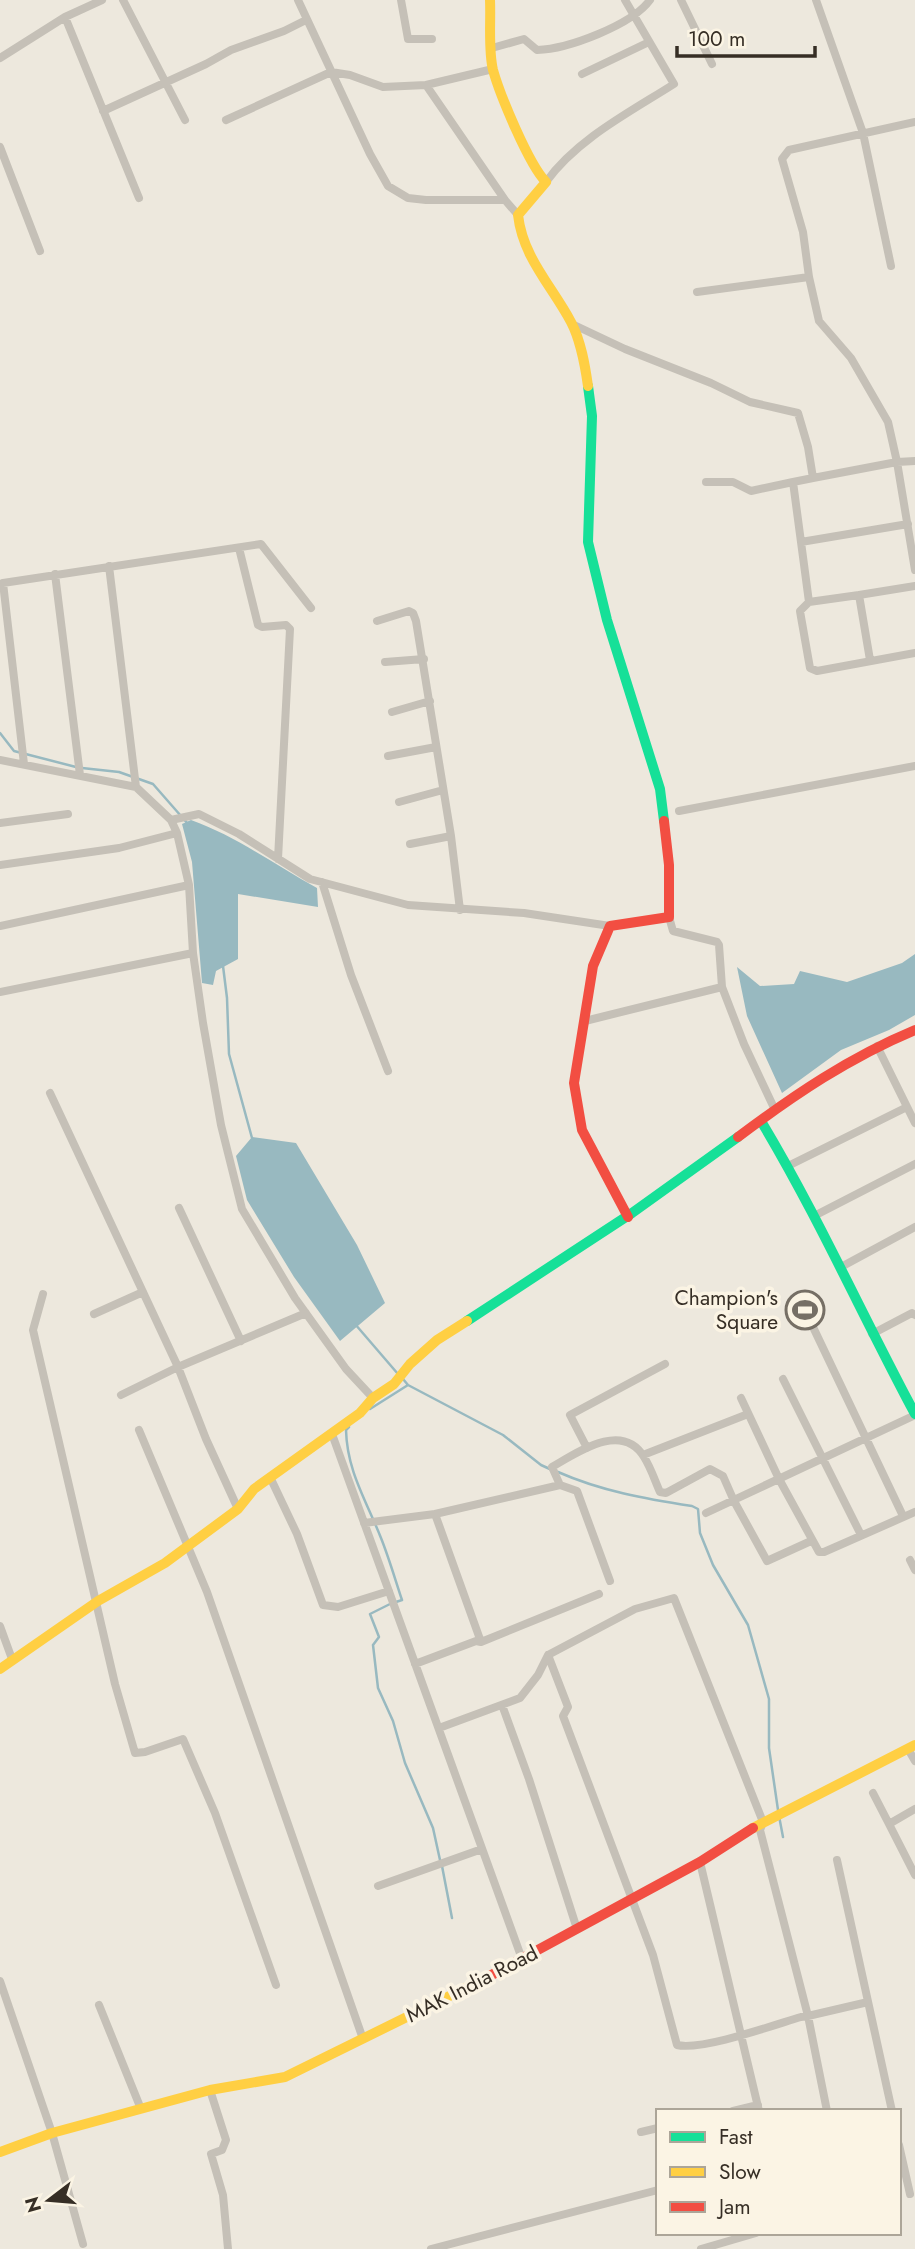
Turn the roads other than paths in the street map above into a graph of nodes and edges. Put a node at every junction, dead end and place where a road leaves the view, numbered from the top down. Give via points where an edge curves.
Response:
1 (102, 0) edge
2 (123, 0) edge
3 (298, 0) edge
4 (401, 0) edge
5 (490, 0) edge
6 (625, 0) edge
7 (650, 0) edge
8 (681, 0) edge
9 (816, 0) edge
10 (634, 15) junction
11 (65, 17) junction
12 (306, 20) junction
13 (432, 39) dead end
14 (649, 42) junction
15 (492, 48) junction
16 (0, 58) edge
17 (712, 64) dead end
18 (493, 69) junction
19 (331, 72) junction
20 (582, 74) dead end
21 (166, 82) junction
22 (426, 85) junction
23 (103, 111) junction
24 (185, 120) dead end
25 (226, 120) dead end
26 (915, 122) edge
27 (863, 134) junction
28 (0, 147) edge
29 (546, 182) junction
30 (139, 198) dead end
31 (505, 200) junction
32 (518, 215) junction
33 (40, 251) dead end
34 (891, 265) dead end
35 (808, 277) junction
36 (697, 292) dead end
37 (572, 324) junction
38 (897, 461) junction
39 (915, 461) edge
40 (813, 478) junction
41 (706, 482) dead end
42 (793, 482) junction
43 (908, 524) junction
44 (801, 542) junction
45 (239, 548) junction
46 (109, 566) junction
47 (915, 570) edge
48 (54, 575) junction
49 (915, 586) edge
50 (859, 595) junction
51 (809, 602) junction
52 (311, 608) dead end
53 (377, 621) dead end
54 (915, 653) edge
55 (424, 659) junction
56 (870, 660) junction
57 (385, 662) dead end
58 (430, 701) junction
59 (392, 712) dead end
60 (436, 747) junction
61 (388, 756) dead end
62 (23, 757) junction
63 (0, 760) edge
64 (915, 766) edge
65 (79, 770) junction
66 (135, 781) junction
67 (443, 790) junction
68 (399, 802) dead end
69 (679, 811) dead end
70 (68, 814) dead end
71 (179, 819) junction
72 (0, 823) edge
73 (177, 833) junction
74 (451, 836) junction
75 (410, 844) dead end
76 (278, 859) junction
77 (0, 865) edge
78 (322, 882) junction
79 (189, 885) junction
80 (460, 910) junction
81 (669, 917) junction
82 (0, 926) edge
83 (610, 926) junction
84 (193, 953) junction
85 (722, 987) junction
86 (0, 992) edge
87 (586, 1021) junction
88 (914, 1032) edge
89 (877, 1046) junction
90 (388, 1071) dead end
91 (50, 1093) dead end
92 (907, 1107) junction
93 (775, 1110) junction
94 (761, 1121) junction
95 (915, 1123) edge
96 (915, 1164) edge
97 (788, 1166) junction
98 (179, 1208) dead end
99 (814, 1216) junction
100 (628, 1217) junction
101 (915, 1227) edge
102 (841, 1266) junction
103 (143, 1292) junction
104 (43, 1294) dead end
105 (306, 1313) junction
106 (94, 1314) dead end
107 (915, 1315) edge
108 (813, 1327) dead end
109 (872, 1334) junction
110 (241, 1340) junction
111 (665, 1364) dead end
112 (178, 1367) junction
113 (783, 1379) dead end
114 (121, 1395) dead end
115 (373, 1398) junction
116 (741, 1398) dead end
117 (748, 1414) junction
118 (915, 1415) edge
119 (139, 1430) dead end
120 (332, 1434) junction
121 (866, 1438) junction
122 (587, 1448) junction
123 (643, 1455) junction
124 (822, 1459) junction
125 (270, 1477) junction
126 (779, 1479) junction
127 (559, 1483) junction
128 (734, 1501) junction
129 (238, 1509) junction
130 (915, 1511) edge
131 (706, 1513) dead end
132 (435, 1514) junction
133 (903, 1516) junction
134 (364, 1523) junction
135 (861, 1535) junction
136 (811, 1541) junction
137 (187, 1547) junction
138 (910, 1560) dead end
139 (915, 1570) edge
140 (610, 1581) dead end
141 (389, 1591) junction
142 (599, 1594) dead end
143 (98, 1601) junction
144 (0, 1626) edge
145 (481, 1642) junction
146 (548, 1655) junction
147 (12, 1659) junction
148 (415, 1664) junction
149 (0, 1669) edge
150 (502, 1705) junction
151 (439, 1728) junction
152 (912, 1747) edge
153 (915, 1761) edge
154 (873, 1793) dead end
155 (915, 1809) edge
156 (763, 1822) junction
157 (890, 1824) junction
158 (482, 1849) junction
159 (837, 1860) dead end
160 (700, 1862) junction
161 (915, 1875) edge
162 (378, 1886) dead end
163 (633, 1898) junction
164 (577, 1929) junction
165 (522, 1959) junction
166 (0, 1981) edge
167 (276, 1985) dead end
168 (868, 2002) junction
169 (99, 2005) dead end
170 (808, 2016) junction
171 (742, 2035) junction
172 (363, 2039) junction
173 (210, 2090) junction
174 (759, 2108) edge
175 (141, 2109) junction
176 (827, 2109) edge
177 (892, 2109) edge
178 (656, 2128) edge
179 (641, 2132) dead end
180 (52, 2133) junction
181 (0, 2152) edge
182 (901, 2152) edge
183 (656, 2191) edge
184 (913, 2193) edge
185 (751, 2235) edge
186 (82, 2244) dead end
187 (728, 2245) edge
188 (228, 2249) edge
189 (431, 2249) edge
190 (701, 2249) edge

1 - 11 street
2 - 21 street
3 - 12 street
4 - 13 street via 408,39
5 - 15 street
6 - 10 street
7 - 10 street
8 - 17 street
9 - 27 street
10 - 14 street
10 - 15 street via 550,50 537,50 524,39
11 - 16 street
11 - 23 street
12 - 19 street
12 - 21 street
14 - 20 street
14 - 29 street via 674,84 597,135
15 - 18 street
18 - 22 street
18 - 29 street via 519,135
19 - 22 street via 383,87
19 - 25 street
19 - 31 street via 388,187 408,198
21 - 23 street
21 - 24 street
22 - 31 street
23 - 30 street
26 - 27 street
27 - 34 street
27 - 35 street via 789,150 782,159 803,232
28 - 33 street
29 - 32 street
31 - 32 street
32 - 37 street via 531,260
35 - 36 street
35 - 38 street via 819,321 850,358 888,422
37 - 40 street via 750,402 798,413
37 - 81 street via 585,366 592,416 589,542 607,620 660,789 669,865
38 - 39 street
38 - 40 street
38 - 43 street
40 - 42 street
41 - 42 street via 733,482 751,491
42 - 44 street
43 - 44 street
43 - 47 street
44 - 51 street
45 - 46 street
45 - 52 street via 264,546
45 - 76 street via 258,625 290,629
46 - 48 street
46 - 66 street
48 - 62 street via 3,583
48 - 65 street
49 - 50 street
50 - 51 street
50 - 56 street
51 - 56 street via 800,611 810,668 817,671
53 - 55 street via 412,611
54 - 56 street
55 - 57 street
55 - 58 street
58 - 59 street
58 - 60 street
60 - 61 street
60 - 67 street
62 - 63 street
62 - 65 street
64 - 69 street
65 - 66 street
66 - 71 street
67 - 68 street
67 - 74 street
70 - 72 street
71 - 73 street
71 - 76 street via 199,814
73 - 77 street via 119,848
73 - 79 street
74 - 75 street
74 - 80 street
76 - 78 street
78 - 80 street via 408,905
78 - 90 street
79 - 82 street
79 - 84 street
80 - 83 street via 524,913
81 - 83 street
81 - 85 street via 673,931 716,942
83 - 87 street via 593,966
84 - 86 street
84 - 105 street via 221,1125 242,1209
85 - 87 street
85 - 93 street
87 - 100 street via 574,1083 582,1130
88 - 89 street
89 - 92 street
89 - 93 street via 825,1073
91 - 103 street
92 - 95 street
92 - 97 street
93 - 94 street
94 - 97 street
94 - 100 street
96 - 99 street
97 - 99 street
98 - 110 street
99 - 102 street
100 - 115 street via 437,1340 394,1384
101 - 102 street
102 - 109 street
103 - 106 street
103 - 112 street
104 - 143 street via 33,1330
105 - 110 street
105 - 115 street
107 - 109 street
108 - 121 street
109 - 118 street
110 - 112 street
111 - 122 street via 570,1415
112 - 114 street
112 - 129 street
113 - 124 street
115 - 120 street
116 - 117 street
117 - 123 street
117 - 126 street
118 - 121 street
119 - 137 street
120 - 125 street
120 - 134 street
121 - 124 street
121 - 133 street
122 - 123 street via 600,1442 626,1442
122 - 127 street via 552,1467
123 - 128 street via 660,1492 710,1469 723,1476
124 - 126 street
124 - 135 street
125 - 129 street
125 - 141 street via 323,1605 338,1607
126 - 128 street
126 - 136 street
127 - 132 street
127 - 140 street via 577,1492
128 - 131 street
128 - 136 street via 767,1561
129 - 137 street
130 - 133 street
132 - 134 street
132 - 145 street
133 - 135 street
134 - 141 street
135 - 136 street via 824,1552
137 - 143 street
137 - 172 street via 207,1592
138 - 139 street
141 - 148 street
142 - 145 street
143 - 147 street
143 - 167 street via 135,1753 183,1739 215,1813
144 - 147 street
145 - 148 street
146 - 150 street via 520,1698
146 - 156 street via 635,1609 674,1598
146 - 163 street via 568,1707 563,1716
147 - 149 street
148 - 151 street
150 - 151 street
150 - 164 street
151 - 158 street
152 - 153 street
152 - 156 street, MAK India Road
154 - 157 street
155 - 157 street
156 - 160 street, MAK India Road
156 - 170 street via 760,1830
157 - 161 street
158 - 162 street
158 - 165 street
159 - 168 street
160 - 163 street, MAK India Road
160 - 171 street
163 - 164 street, MAK India Road
163 - 171 street via 677,2045
164 - 165 street, MAK India Road
165 - 172 street, MAK India Road
166 - 180 street
168 - 170 street
168 - 177 street
169 - 175 street
170 - 171 street
170 - 176 street
171 - 174 street
172 - 173 street, MAK India Road via 285,2077
173 - 175 street, MAK India Road
173 - 188 street via 226,2140 222,2150 211,2154 223,2194
175 - 180 street, MAK India Road
178 - 179 street
180 - 181 street, MAK India Road
180 - 186 street
182 - 184 street
183 - 189 street
185 - 187 street
187 - 190 street

